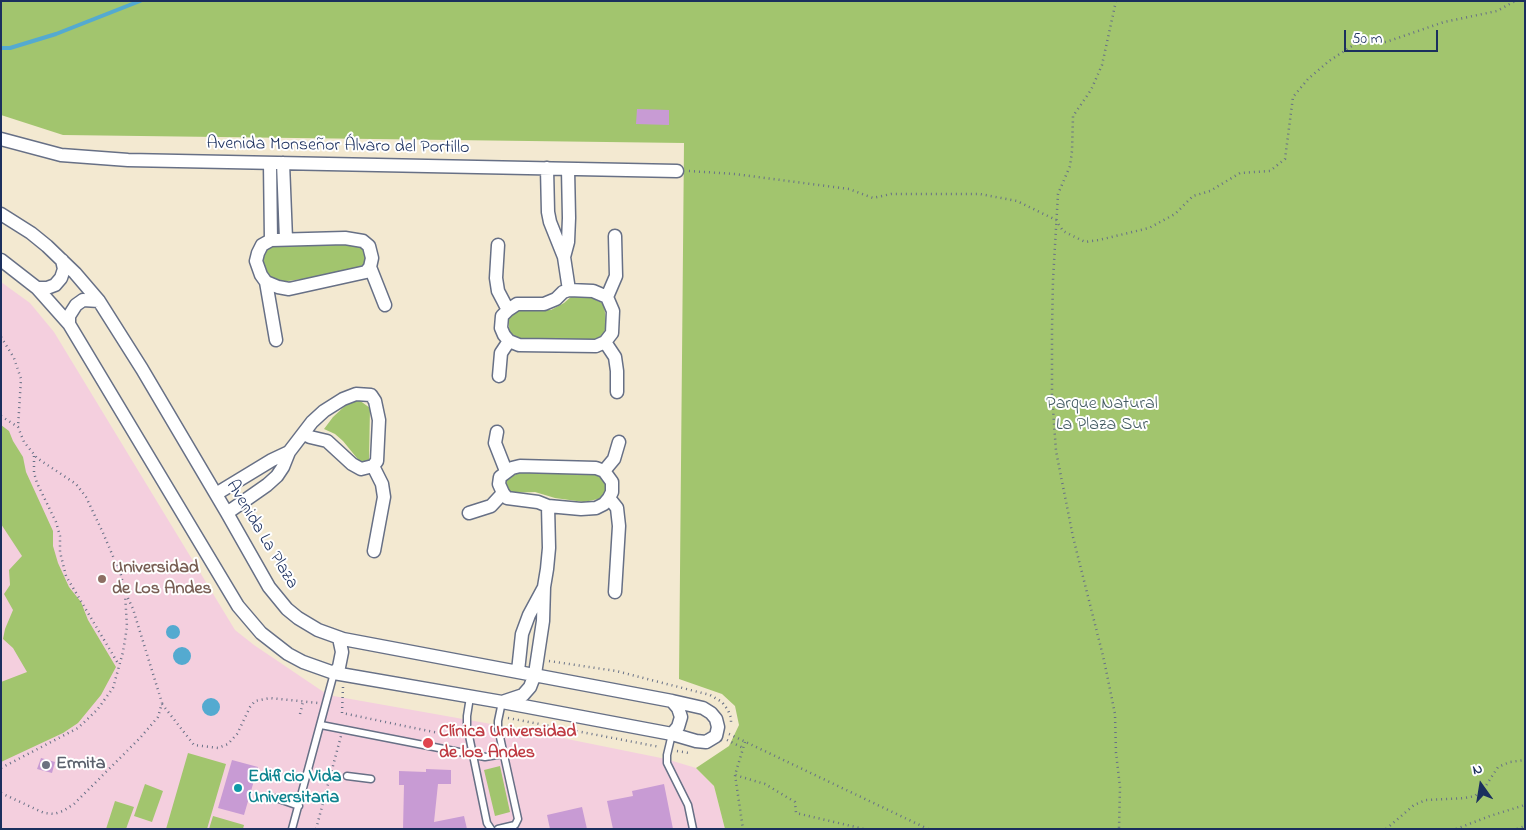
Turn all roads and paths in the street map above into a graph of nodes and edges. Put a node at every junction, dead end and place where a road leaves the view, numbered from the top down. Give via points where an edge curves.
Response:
1 (1116, 1) edge
2 (1515, 1) edge
3 (1, 139) edge
4 (270, 163) junction
5 (284, 164) junction
6 (547, 168) junction
7 (568, 168) junction
8 (677, 171) joint
9 (1, 214) edge
10 (1056, 220) junction
11 (615, 236) dead end
12 (286, 239) junction
13 (270, 240) junction
14 (498, 245) dead end
15 (564, 257) junction
16 (1, 260) edge
17 (62, 260) junction
18 (370, 267) junction
19 (266, 282) junction
20 (38, 288) junction
21 (569, 290) junction
22 (607, 298) junction
23 (99, 301) junction
24 (385, 305) dead end
25 (508, 310) junction
26 (69, 324) junction
27 (1, 337) edge
28 (276, 340) dead end
29 (509, 341) junction
30 (605, 342) junction
31 (499, 376) dead end
32 (617, 392) dead end
33 (1, 416) edge
34 (18, 427) junction
35 (497, 432) dead end
36 (304, 434) junction
37 (619, 442) dead end
38 (289, 452) junction
39 (34, 454) junction
40 (373, 466) junction
41 (506, 471) junction
42 (604, 471) junction
43 (503, 493) junction
44 (216, 494) junction
45 (609, 498) junction
46 (548, 506) junction
47 (227, 513) junction
48 (469, 513) dead end
49 (374, 551) dead end
50 (544, 587) junction
51 (615, 592) dead end
52 (125, 593) junction
53 (339, 638) junction
54 (537, 659) junction
55 (119, 666) junction
56 (518, 671) junction
57 (334, 673) junction
58 (534, 674) junction
59 (343, 687) dead end
60 (470, 697) junction
61 (672, 700) junction
62 (303, 702) junction
63 (502, 702) junction
64 (162, 704) junction
65 (327, 704) junction
66 (342, 713) junction
67 (300, 714) dead end
68 (499, 716) junction
69 (321, 725) junction
70 (459, 728) dead end
71 (343, 729) junction
72 (672, 734) junction
73 (734, 736) dead end
74 (726, 739) junction
75 (745, 742) junction
76 (722, 743) dead end
77 (668, 748) junction
78 (743, 748) junction
79 (691, 753) dead end
80 (504, 754) junction
81 (473, 755) junction
82 (1525, 760) edge
83 (1, 768) edge
84 (735, 775) junction
85 (347, 776) dead end
86 (371, 779) dead end
87 (1, 793) edge
88 (276, 798) dead end
89 (1525, 805) edge
90 (299, 806) junction
91 (1525, 826) edge
92 (292, 829) edge
93 (316, 829) edge
94 (491, 829) edge
95 (498, 829) edge
96 (693, 829) edge
97 (743, 829) edge
98 (864, 829) edge
99 (928, 829) edge
100 (1119, 829) edge
101 (1386, 829) edge
102 (1456, 829) edge
103 (1517, 829) edge

1 - 10 path via 1102,65 1091,90 1073,116 1070,166 1058,194
2 - 10 path via 1497,11 1444,22 1386,42 1355,44 1329,61 1293,97 1285,159 1270,171 1240,173 1210,192 1192,196 1175,214 1149,228 1099,240 1085,242 1063,231
3 - 4 street, Avenida Monseñor Álvaro del Portillo via 61,155
4 - 5 street, Avenida Monseñor Álvaro del Portillo
4 - 13 street
5 - 6 street, Avenida Monseñor Álvaro del Portillo
5 - 12 street
6 - 7 street, Avenida Monseñor Álvaro del Portillo
6 - 15 street via 550,222
7 - 8 street, Avenida Monseñor Álvaro del Portillo
7 - 15 street via 568,242
8 - 10 path via 710,171 849,189 873,198 891,194 980,194 1017,201
9 - 17 street, Avenida La Plaza via 31,233
10 - 100 path via 1052,329 1056,451 1115,714
11 - 22 street via 616,276
12 - 13 street
12 - 18 street via 346,238 362,241 369,246
13 - 19 street via 262,245 256,260
14 - 25 street via 496,278 498,291
15 - 21 street
16 - 20 street, Avenida La Plaza
17 - 20 street via 64,269 55,285
17 - 23 street, Avenida La Plaza
18 - 19 street via 358,275 289,289
18 - 24 street
19 - 28 street
20 - 26 street, Avenida La Plaza
21 - 22 street via 593,291
21 - 25 street via 544,304 517,304
22 - 30 street via 613,311 612,333
23 - 26 street via 83,300 76,305 69,316
23 - 44 street, Avenida La Plaza
25 - 29 street via 502,316 501,328
26 - 57 street, Avenida La Plaza via 244,613 261,633 288,654
27 - 34 path via 21,378
29 - 30 street via 519,345 596,346
29 - 31 street via 501,353
30 - 32 street via 615,357
33 - 34 path
34 - 39 path
35 - 41 street via 495,443
36 - 38 street
36 - 40 street via 327,441 361,469
36 - 40 street via 318,416 343,399 356,394 371,395 379,420 378,454
37 - 42 street via 614,459
38 - 44 street
38 - 47 street via 277,476
39 - 52 path via 76,484 86,497 114,557
39 - 55 path via 34,473 56,522 66,576
40 - 49 street via 384,497
41 - 42 street via 530,466
41 - 43 street via 499,484
42 - 45 street via 612,482
43 - 46 street via 507,498
43 - 48 street via 491,506
44 - 47 street, Avenida La Plaza
45 - 46 street via 596,508
45 - 51 street via 617,508 619,526
46 - 50 street via 548,569
47 - 53 street, Avenida La Plaza via 277,599 307,624
50 - 54 street via 544,621
50 - 56 street via 522,634
52 - 55 path via 127,627
52 - 64 path via 133,609
53 - 56 street, Avenida La Plaza
53 - 57 street via 342,652
54 - 58 street
54 - 74 path via 616,671 710,695 722,702 731,718
55 - 83 path via 113,688 78,728
56 - 58 street, Avenida La Plaza
57 - 60 street, Avenida La Plaza
57 - 65 lane
58 - 61 street, Avenida La Plaza
58 - 63 street via 523,695
59 - 66 path
60 - 63 street, Avenida La Plaza
60 - 81 lane via 467,721
61 - 72 street via 681,718
61 - 72 street, Avenida La Plaza via 707,710 715,716 718,727 716,736 706,742
62 - 64 path via 270,698 255,701 237,734 228,744 218,748 194,745
62 - 65 path
62 - 67 path
63 - 68 lane
63 - 72 street, Avenida La Plaza
64 - 87 path via 158,717 140,738 63,811 44,813
65 - 69 lane
66 - 70 path via 458,737
66 - 71 path
68 - 77 path
68 - 80 lane via 498,728
69 - 71 lane
69 - 90 lane
71 - 81 lane
71 - 93 path
72 - 77 lane
73 - 75 path
74 - 76 path
74 - 78 path
75 - 78 path
75 - 99 path
77 - 79 path
77 - 96 lane via 668,766 688,805
78 - 84 path
80 - 81 lane via 489,757
80 - 95 lane via 518,819 515,825
81 - 94 lane
82 - 101 path via 1498,768 1475,796 1426,800 1414,805
84 - 97 path
84 - 98 path via 765,784 796,802 796,813
85 - 86 lane
88 - 90 lane
89 - 102 path
90 - 92 lane
91 - 103 path

